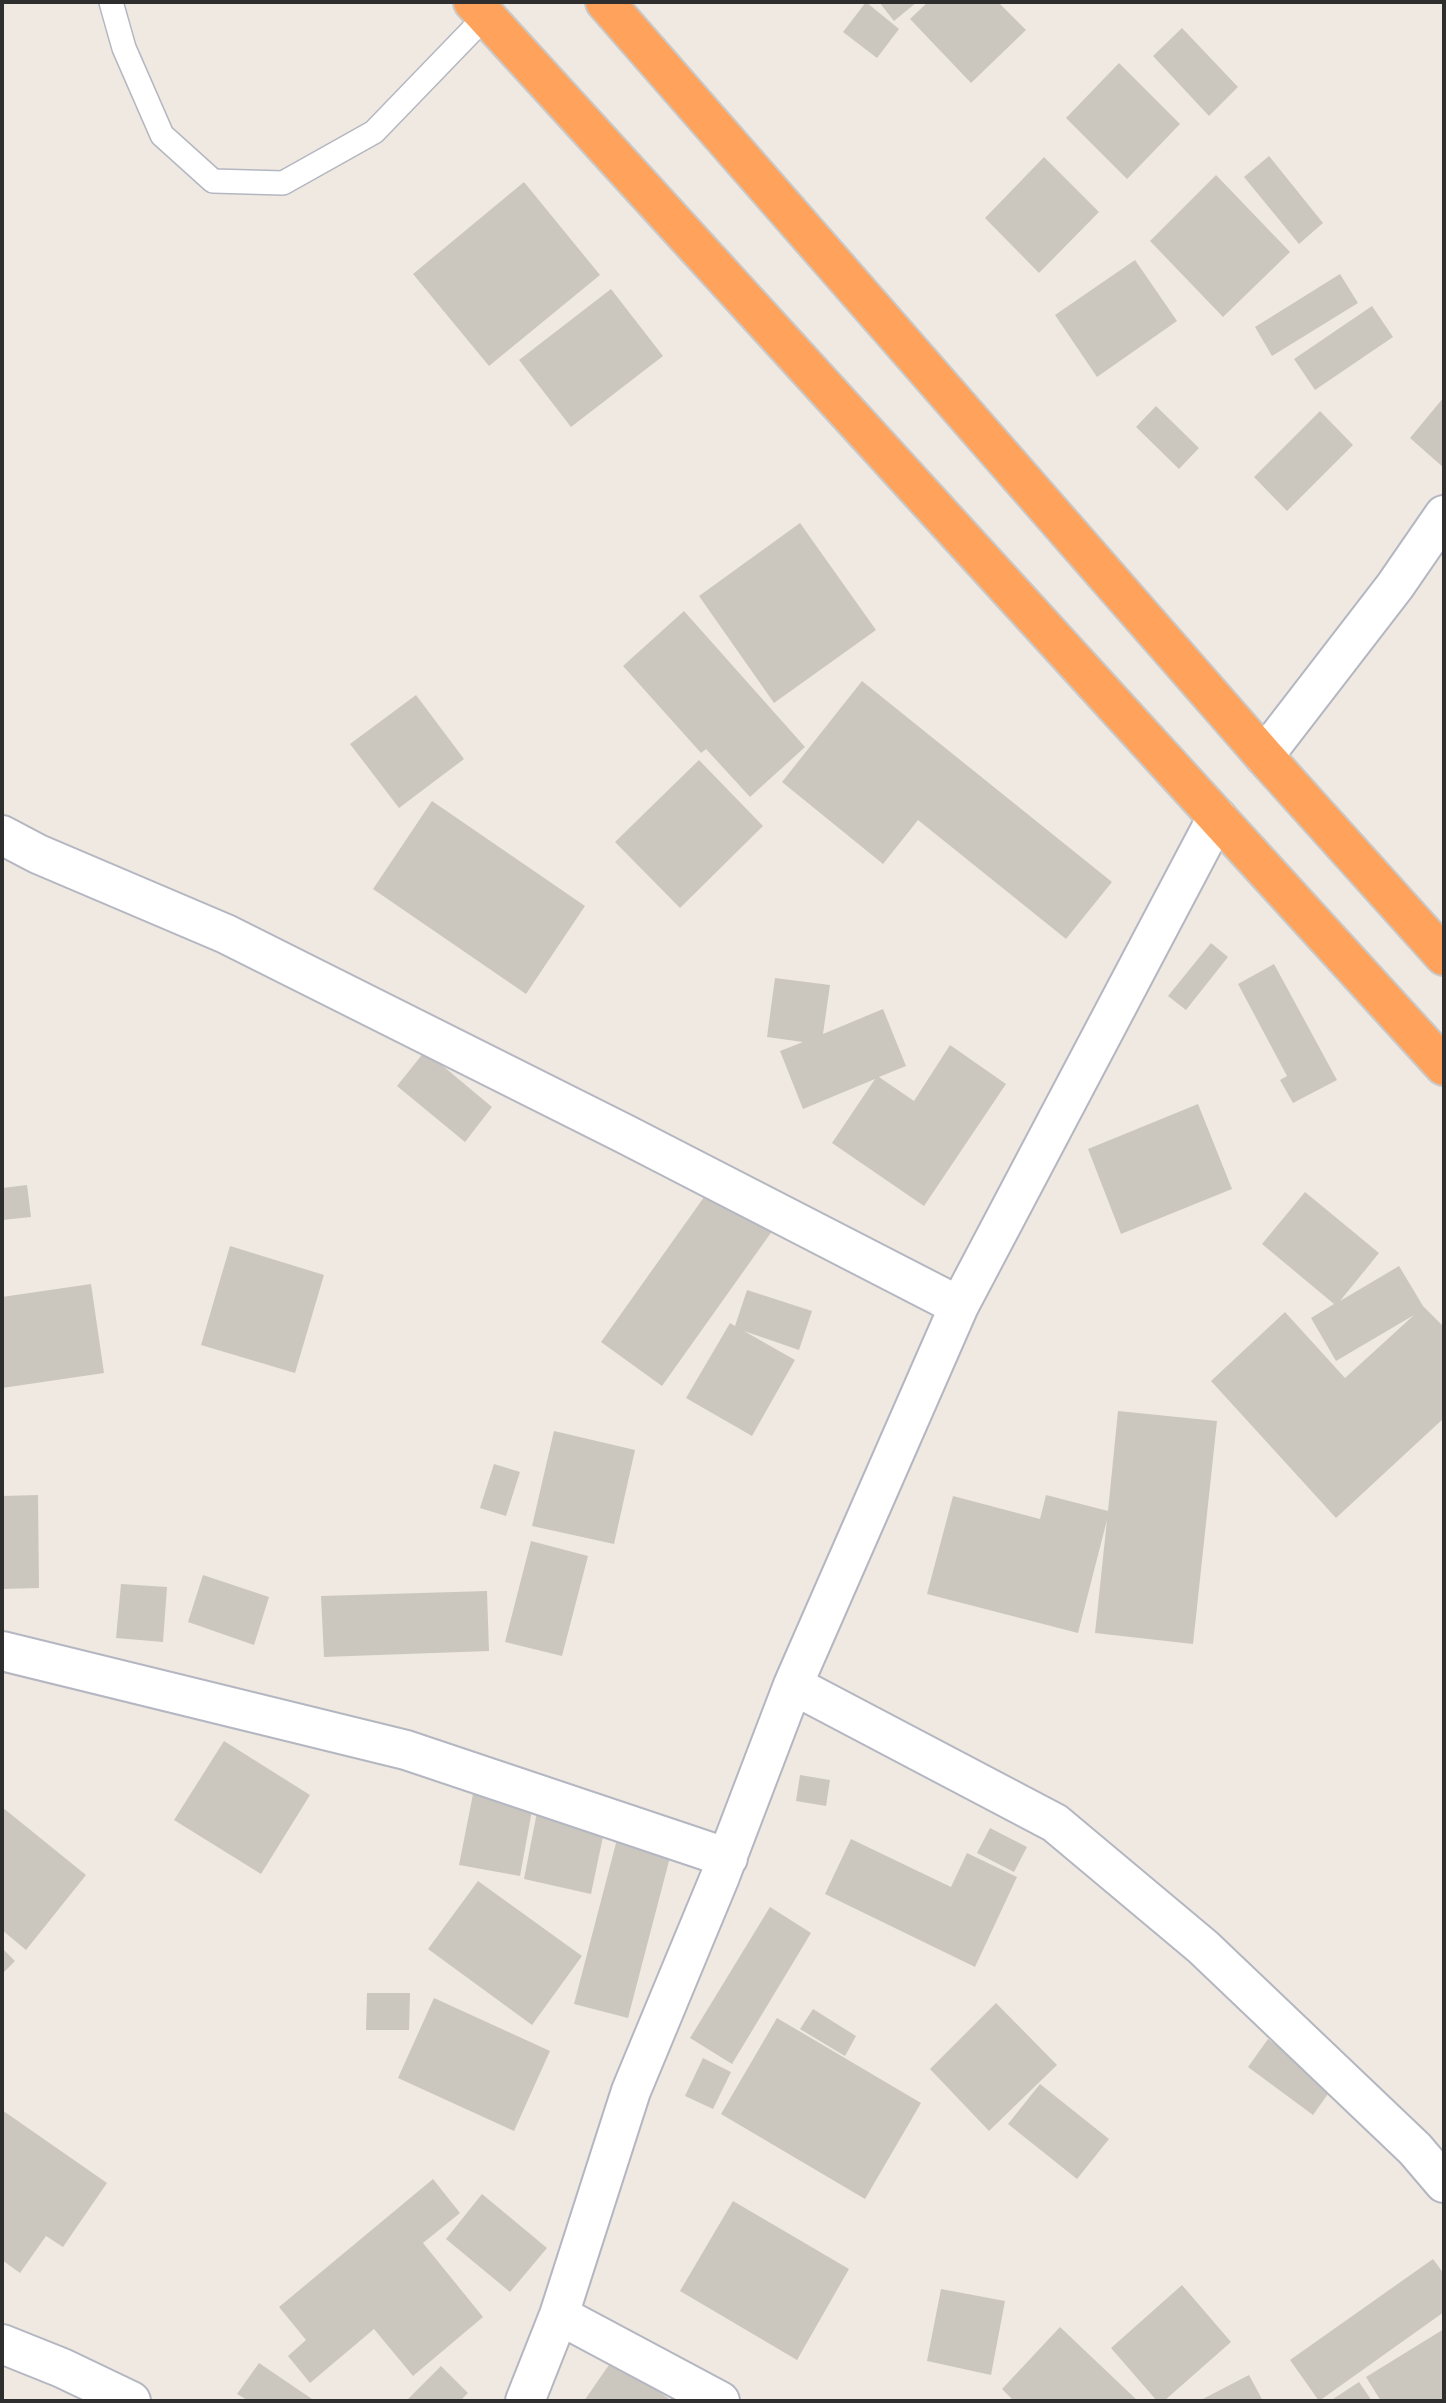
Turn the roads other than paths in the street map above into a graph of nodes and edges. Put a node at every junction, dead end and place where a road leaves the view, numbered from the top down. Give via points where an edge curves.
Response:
1 (111, 2) edge
2 (605, 2) edge
3 (480, 9) edge
4 (1444, 515) edge
5 (1264, 756) junction
6 (1217, 817) junction
7 (2, 835) edge
8 (1444, 956) edge
9 (1444, 1066) edge
10 (959, 1306) junction
11 (2, 1651) edge
12 (793, 1685) junction
13 (727, 1858) junction
14 (1444, 2183) edge
15 (559, 2315) junction
16 (2, 2344) edge
17 (131, 2401) edge
18 (525, 2401) edge
19 (720, 2401) edge

1 - 3 lane via 124,48 162,135 213,181 283,183 374,132
2 - 5 highway
3 - 6 highway
4 - 5 street
5 - 8 highway
6 - 9 highway
6 - 10 street
7 - 10 street via 226,934
10 - 12 street
11 - 13 street via 407,1750
12 - 13 street
12 - 14 street via 1055,1823 1203,1947 1415,2149
13 - 15 street via 631,2091
15 - 18 street
15 - 19 street
16 - 17 street

